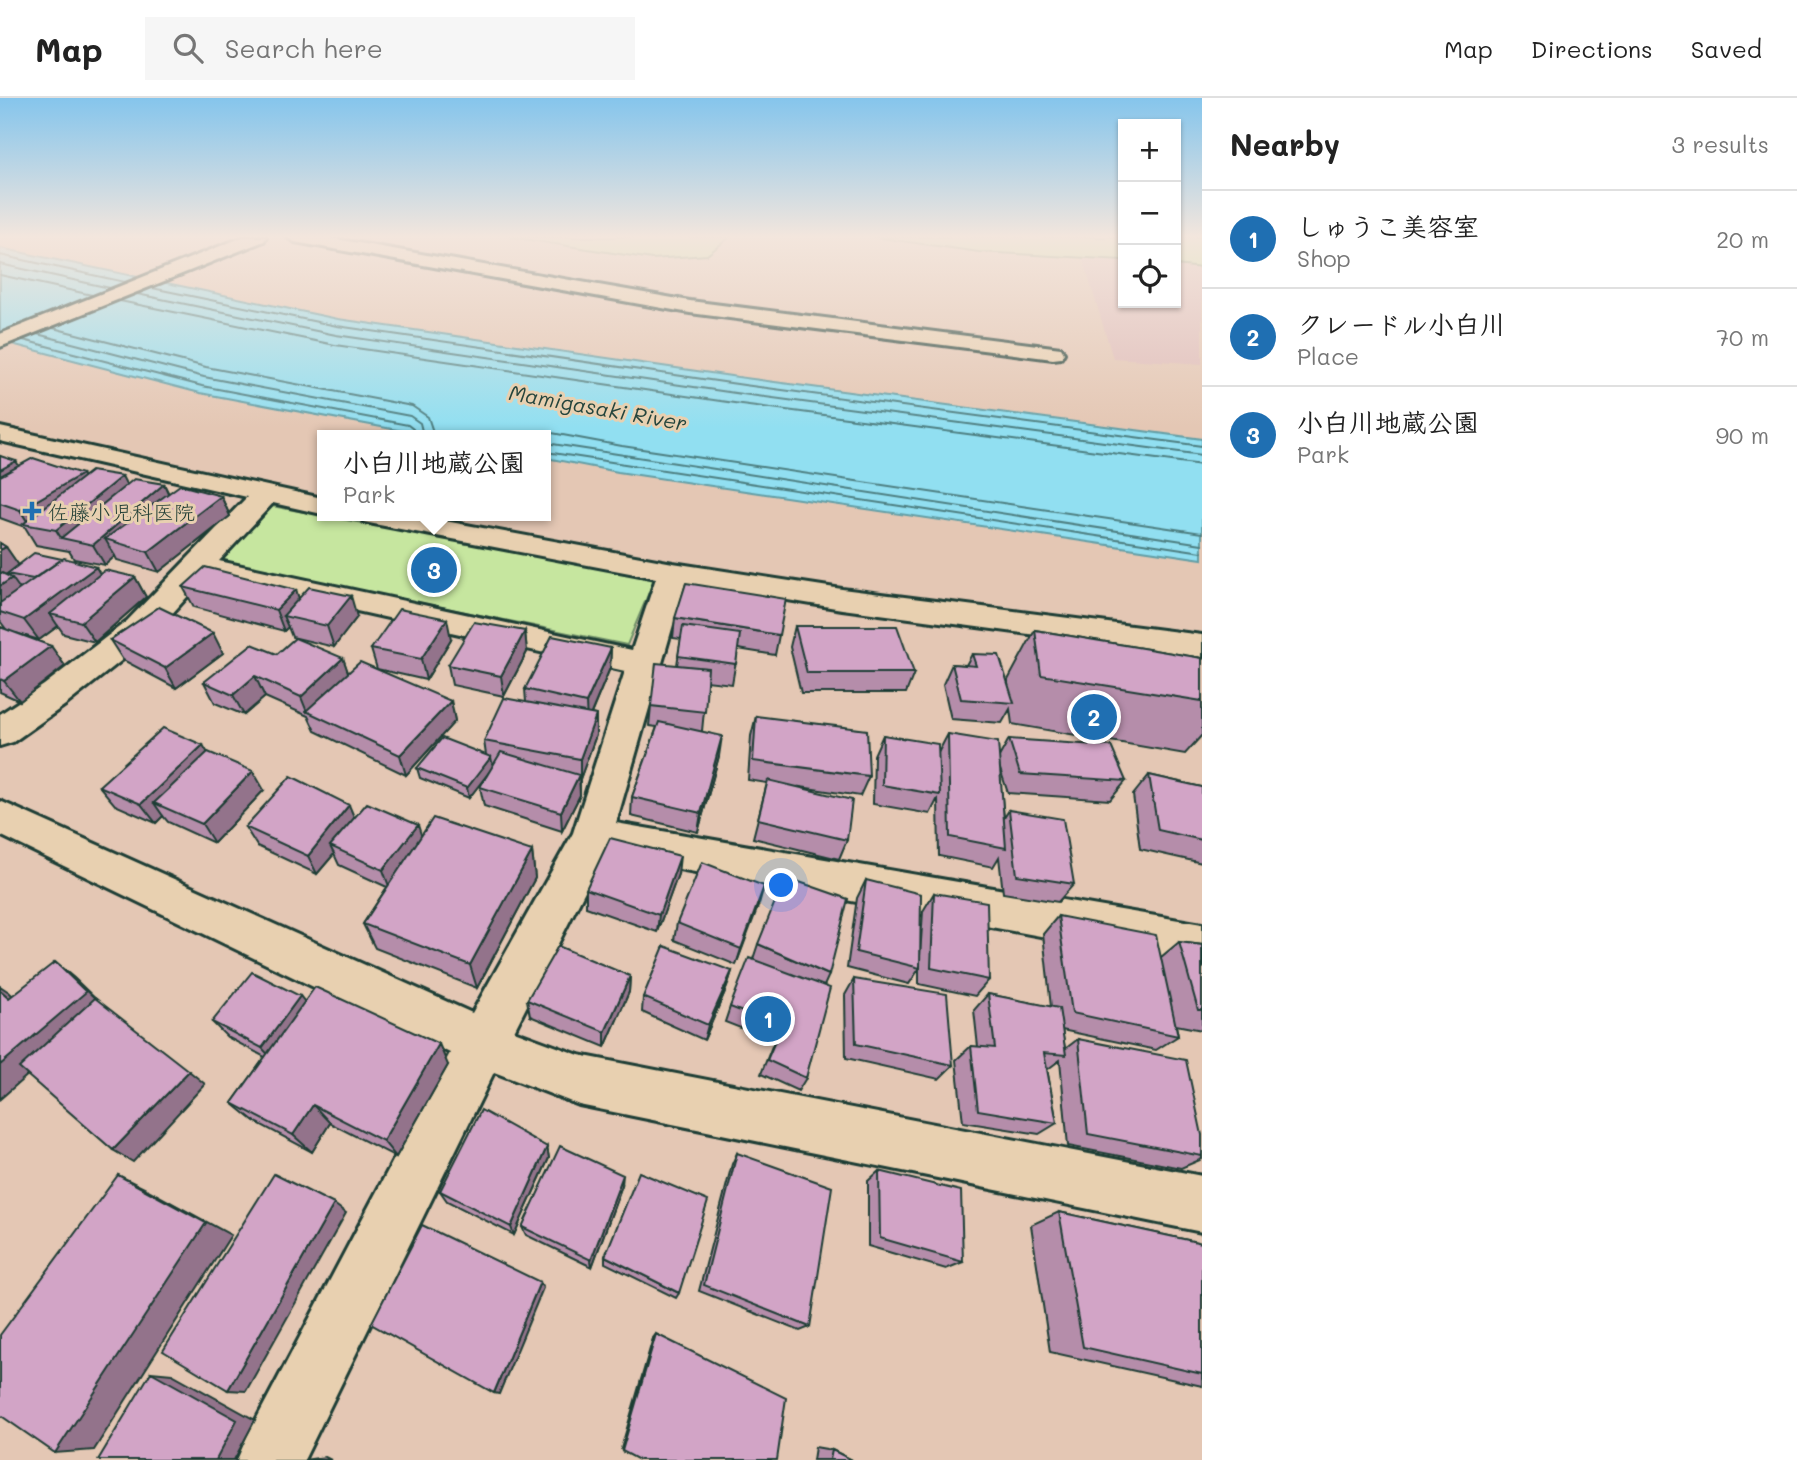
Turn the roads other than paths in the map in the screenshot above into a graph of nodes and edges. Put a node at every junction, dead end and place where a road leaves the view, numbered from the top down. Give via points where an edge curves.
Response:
1 (101, 301) edge
2 (654, 301) edge
3 (7, 339) edge
4 (1053, 353) dead end
5 (0, 434) edge
6 (69, 450) junction
7 (34, 471) edge
8 (265, 495) junction
9 (317, 505) edge
10 (401, 521) edge
11 (198, 566) junction
12 (673, 572) junction
13 (1202, 646) edge
14 (645, 664) junction
15 (0, 732) edge
16 (0, 817) edge
17 (592, 836) junction
18 (1202, 945) edge
19 (482, 1043) junction
20 (1202, 1204) edge
21 (270, 1460) edge

1 - 3 street
2 - 4 street
5 - 6 street
6 - 7 street
6 - 8 street
8 - 9 street
8 - 11 street
10 - 12 street
11 - 14 street
11 - 15 street via 139,629
12 - 13 street via 855,601
12 - 14 street
14 - 17 street
16 - 19 street
17 - 18 street
17 - 19 street
19 - 20 street via 579,1080
19 - 21 street

